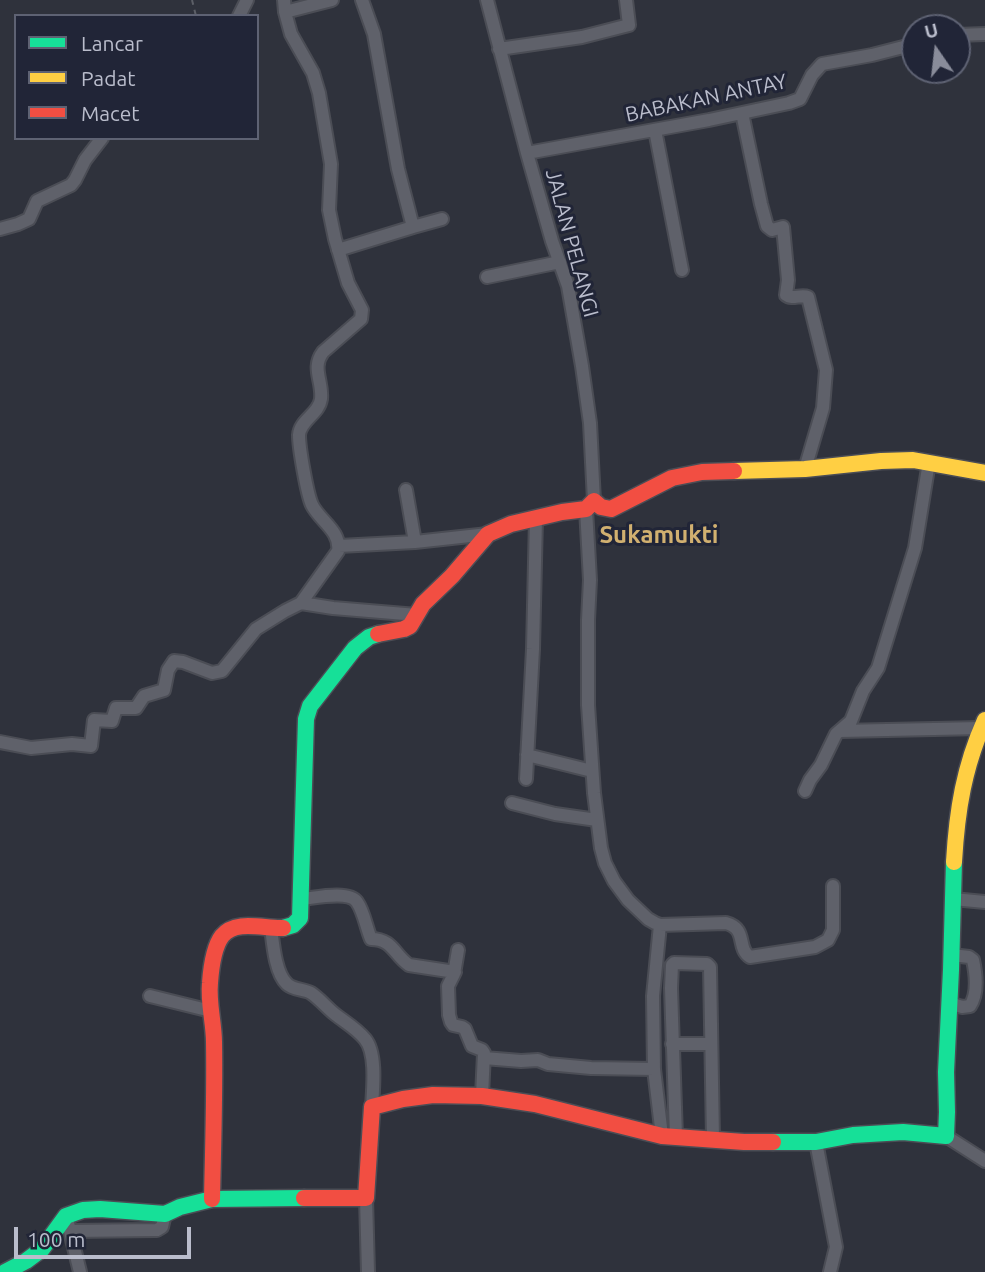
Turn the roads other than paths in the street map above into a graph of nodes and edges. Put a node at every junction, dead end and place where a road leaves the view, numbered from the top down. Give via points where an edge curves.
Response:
1 (332, 0) edge
2 (362, 0) edge
3 (487, 0) edge
4 (626, 0) edge
5 (284, 6) edge
6 (901, 48) edge
7 (499, 49) junction
8 (742, 113) junction
9 (655, 130) junction
10 (100, 140) edge
11 (527, 153) junction
12 (442, 219) dead end
13 (413, 227) junction
14 (0, 229) edge
15 (338, 250) junction
16 (560, 262) junction
17 (682, 270) dead end
18 (487, 278) dead end
19 (929, 461) junction
20 (805, 469) junction
21 (985, 473) edge
22 (406, 490) dead end
23 (590, 505) junction
24 (536, 518) junction
25 (488, 534) junction
26 (415, 542) junction
27 (339, 546) junction
28 (301, 604) junction
29 (418, 615) junction
30 (983, 724) edge
31 (840, 731) junction
32 (0, 743) edge
33 (527, 755) junction
34 (592, 771) junction
35 (526, 779) dead end
36 (805, 791) dead end
37 (512, 803) dead end
38 (597, 820) junction
39 (833, 886) dead end
40 (302, 899) junction
41 (953, 899) junction
42 (985, 902) edge
43 (660, 925) junction
44 (271, 928) junction
45 (458, 950) dead end
46 (953, 955) junction
47 (455, 972) junction
48 (150, 996) dead end
49 (950, 1003) junction
50 (211, 1011) junction
51 (672, 1044) junction
52 (710, 1044) junction
53 (484, 1058) junction
54 (654, 1069) junction
55 (482, 1096) junction
56 (372, 1107) junction
57 (669, 1136) junction
58 (946, 1136) junction
59 (713, 1139) junction
60 (816, 1142) junction
61 (985, 1161) edge
62 (366, 1198) junction
63 (212, 1199) junction
64 (68, 1224) junction
65 (5, 1272) edge
66 (80, 1272) edge
67 (368, 1272) edge
68 (830, 1272) edge

1 - 5 street
2 - 13 street
3 - 7 street, JALAN PELANGI
4 - 7 street via 629,25
5 - 15 street via 291,34 313,73 322,107 331,164 329,210
6 - 8 street, BABAKAN ANTAY via 822,64 800,99
7 - 11 street, JALAN PELANGI
8 - 9 street, BABAKAN ANTAY
8 - 20 street via 767,226 772,230 783,227 786,295 808,297 826,370 824,408
9 - 11 street, BABAKAN ANTAY
9 - 17 street
10 - 14 street via 71,185 37,201 29,219
11 - 16 street, JALAN PELANGI
12 - 13 street
13 - 15 street
15 - 27 street via 363,314 320,357 321,402 299,436 313,507
16 - 18 street
16 - 23 street, JALAN PELANGI via 583,366 590,423
19 - 20 street
19 - 21 street
19 - 31 street via 915,548 878,668 851,721
20 - 23 street via 702,472 671,478 611,509
22 - 26 street
23 - 24 street
23 - 34 street, JALAN PELANGI via 588,705
24 - 25 street
24 - 33 street
25 - 26 street
25 - 29 street
26 - 27 street
27 - 28 street
28 - 29 street
28 - 32 street via 256,629 218,672 174,661 164,690 144,696 136,708 116,708 111,721 94,720 91,746 31,748
29 - 40 street via 407,628 378,633 362,642 310,706 305,738
30 - 31 street
30 - 41 street via 959,805
31 - 36 street
33 - 34 street
33 - 35 street
34 - 38 street, JALAN PELANGI
37 - 38 street
38 - 43 street, JALAN PELANGI via 605,863 614,881 628,900
39 - 43 street via 833,930 828,940 815,947 750,957 733,925
40 - 44 street via 298,922
40 - 47 street via 354,898 371,939 389,944 410,965
41 - 42 street
41 - 46 street
43 - 54 street via 653,996
44 - 50 street via 238,926 219,939 210,983
44 - 56 street via 279,970 288,985 314,995 369,1045
45 - 47 street
46 - 49 street
46 - 49 street via 973,960 975,990 970,1006
47 - 53 street via 448,986 451,1022 465,1029
48 - 50 street
49 - 58 street
50 - 63 street
51 - 52 street
51 - 52 street via 674,962 709,965
51 - 57 street
52 - 59 street
53 - 54 street
53 - 55 street
54 - 57 street
55 - 56 street via 402,1099
55 - 57 street
56 - 62 street
57 - 59 street
58 - 60 street via 903,1132
58 - 61 street
59 - 60 street
60 - 68 street via 836,1247
62 - 63 street
62 - 67 street
63 - 64 street via 165,1214 83,1210
64 - 65 street via 52,1232 42,1249
64 - 66 street

